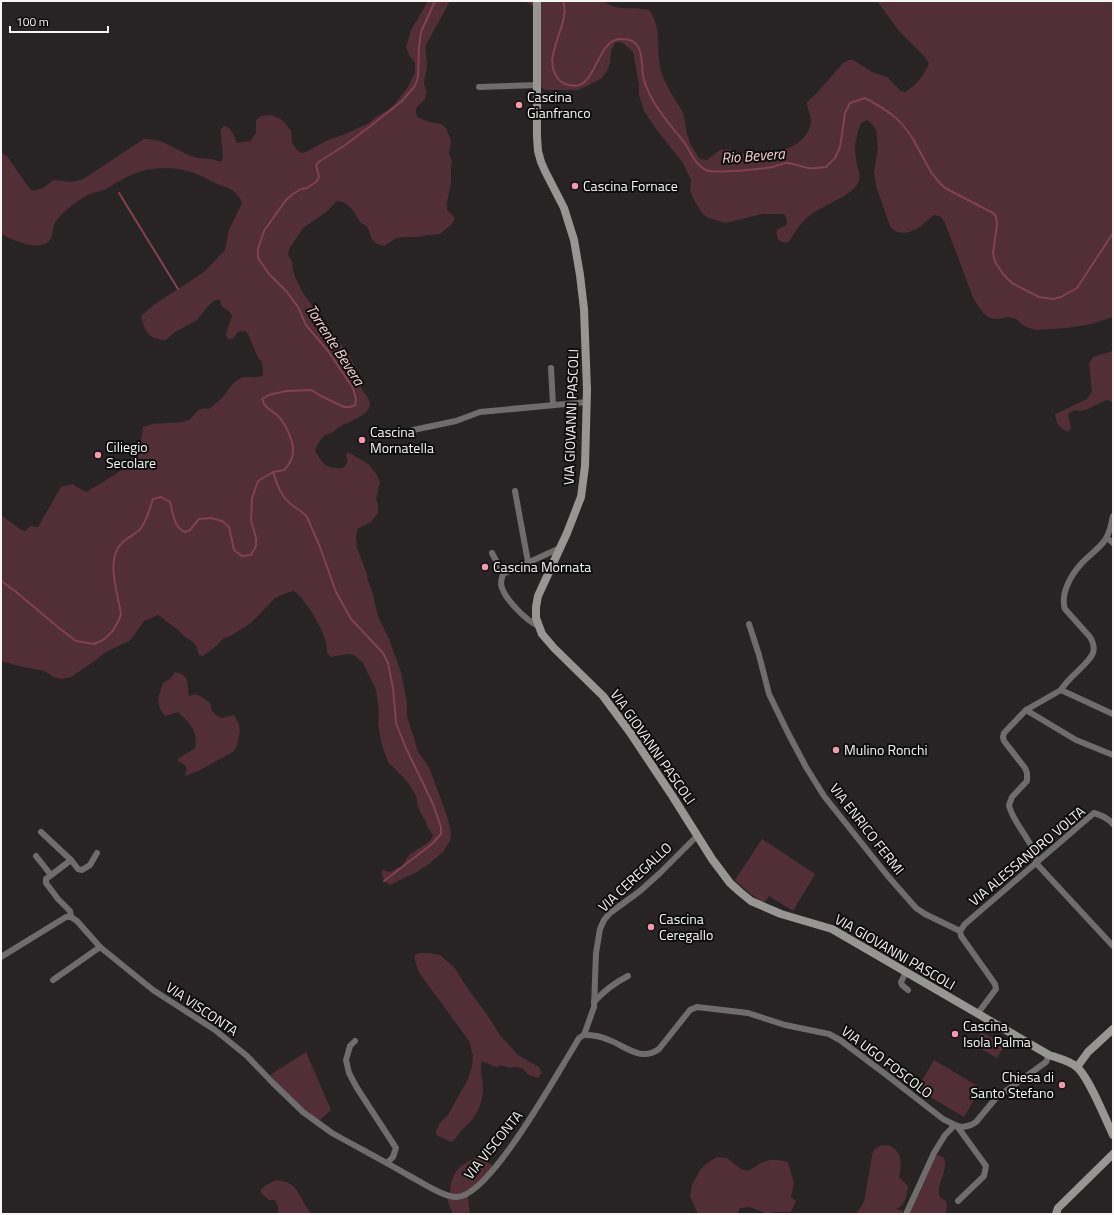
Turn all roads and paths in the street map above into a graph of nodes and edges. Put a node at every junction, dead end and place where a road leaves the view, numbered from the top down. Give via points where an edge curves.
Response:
1 (537, 1) edge
2 (537, 85) junction
3 (479, 87) dead end
4 (550, 368) dead end
5 (587, 402) junction
6 (553, 405) junction
7 (413, 430) dead end
8 (515, 491) dead end
9 (1113, 516) edge
10 (1107, 538) junction
11 (1113, 543) edge
12 (560, 548) junction
13 (492, 553) dead end
14 (528, 562) junction
15 (503, 574) junction
16 (749, 624) dead end
17 (538, 626) junction
18 (1061, 690) junction
19 (1026, 710) junction
20 (1113, 714) edge
21 (1113, 755) edge
22 (1113, 824) edge
23 (41, 832) dead end
24 (697, 836) junction
25 (97, 852) dead end
26 (36, 856) dead end
27 (71, 860) junction
28 (1036, 863) junction
29 (51, 875) junction
30 (71, 917) junction
31 (960, 931) junction
32 (1113, 946) edge
33 (100, 947) junction
34 (1, 957) edge
35 (906, 972) junction
36 (628, 976) dead end
37 (53, 980) dead end
38 (908, 990) dead end
39 (594, 1002) junction
40 (978, 1013) junction
41 (1113, 1029) edge
42 (584, 1035) junction
43 (354, 1041) dead end
44 (1049, 1055) junction
45 (1077, 1067) junction
46 (955, 1125) junction
47 (1113, 1135) edge
48 (1113, 1154) edge
49 (387, 1164) junction
50 (958, 1201) dead end
51 (907, 1212) dead end
52 (1056, 1212) edge

1 - 2 street, VIA GIOVANNI PASCOLI
2 - 3 street
2 - 5 street, VIA GIOVANNI PASCOLI via 538,151 567,216 578,261 584,309
4 - 6 street
5 - 6 street
5 - 12 street, VIA GIOVANNI PASCOLI via 582,491
6 - 7 street via 480,412 449,423
8 - 14 street
9 - 10 street
10 - 11 street
10 - 18 street via 1081,563 1066,589 1065,609 1090,637 1094,651
12 - 14 street
12 - 17 street, VIA GIOVANNI PASCOLI via 538,596
13 - 15 street
14 - 15 street
15 - 17 street via 501,583 506,594 528,620
16 - 31 street, VIA ENRICO FERMI via 769,694 806,767 824,796 916,908
17 - 24 street, VIA GIOVANNI PASCOLI via 554,648 603,696 639,745
18 - 19 street
18 - 20 street
19 - 21 street via 1076,740
19 - 28 street via 1003,737 1027,773 1027,781 1008,805 1033,851
22 - 28 street, VIA ALESSANDRO VOLTA via 1094,813
23 - 27 street
24 - 35 street, VIA GIOVANNI PASCOLI via 725,877 751,901 781,914 832,929
24 - 39 street, VIA CEREGALLO via 660,873 604,920 596,953
25 - 27 street via 90,865 82,870
26 - 29 street
27 - 29 street
28 - 31 street, VIA ALESSANDRO VOLTA via 964,924
28 - 32 street
29 - 30 street, VIA VISCONTA via 46,879 46,883 70,911
30 - 33 street, VIA VISCONTA
30 - 34 street
31 - 40 street via 996,987
33 - 37 street
33 - 49 street, VIA VISCONTA via 158,994 215,1030 247,1056 273,1084 312,1119
35 - 38 street via 901,982
35 - 40 street, VIA GIOVANNI PASCOLI
36 - 39 street
39 - 42 street, VIA CEREGALLO
40 - 44 street, VIA GIOVANNI PASCOLI
41 - 45 street via 1088,1052
42 - 46 street, VIA UGO FOSCOLO via 599,1036 645,1055 659,1049 690,1010 697,1007 748,1013 785,1025 829,1034 942,1119
42 - 49 street, VIA VISCONTA via 579,1038 529,1121 494,1168 466,1195 450,1196
43 - 49 street via 346,1060 349,1073 396,1148
44 - 45 street, VIA GIOVANNI PASCOLI
44 - 46 street via 1043,1064 996,1098 976,1122 966,1126
45 - 47 street via 1092,1090
46 - 50 street via 986,1166 984,1176
46 - 51 street via 945,1135 930,1162
48 - 52 street

